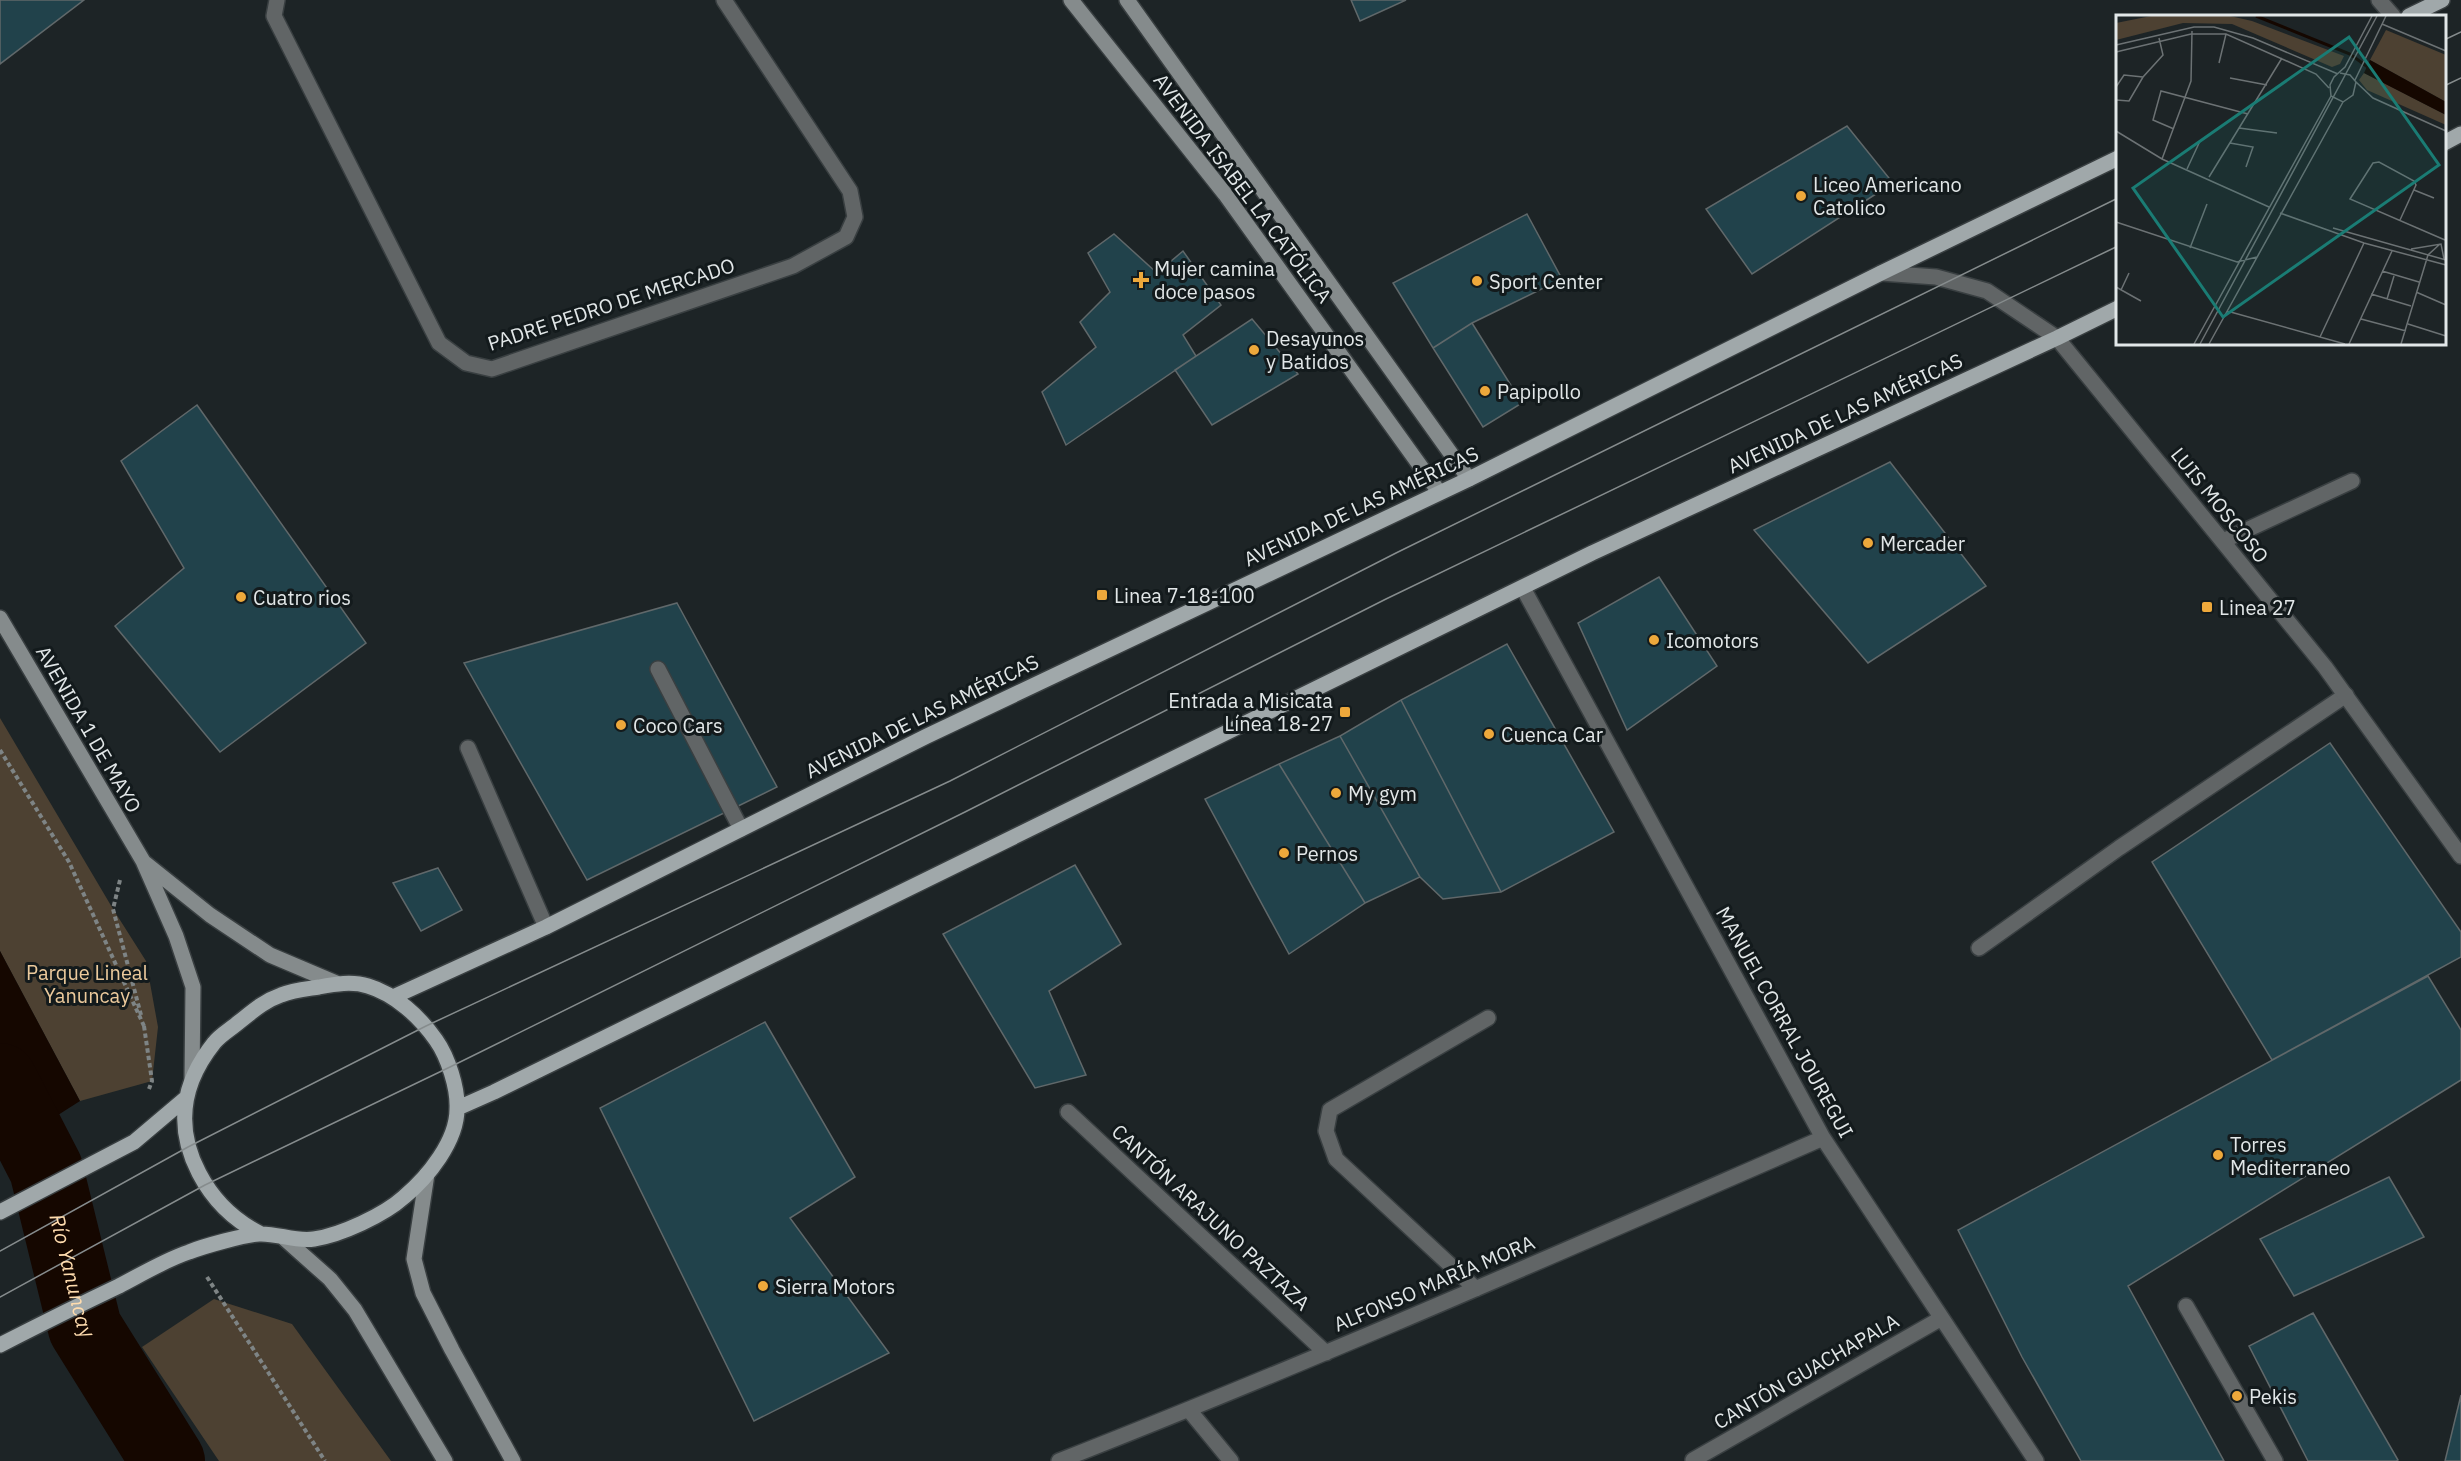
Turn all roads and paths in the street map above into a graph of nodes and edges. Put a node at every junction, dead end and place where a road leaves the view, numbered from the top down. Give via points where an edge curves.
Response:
1 (277, 0) edge
2 (724, 0) edge
3 (1071, 0) edge
4 (1127, 0) edge
5 (2379, 0) edge
6 (2442, 0) edge
7 (2392, 15) edge
8 (2411, 15) edge
9 (2461, 134) edge
10 (2446, 142) edge
11 (2116, 159) edge
12 (1881, 273) junction
13 (2116, 309) edge
14 (2057, 338) junction
15 (1469, 479) junction
16 (2352, 481) dead end
17 (1439, 492) junction
18 (2223, 541) junction
19 (1523, 588) junction
20 (0, 618) edge
21 (658, 669) dead end
22 (2346, 696) junction
23 (468, 748) dead end
24 (0, 750) edge
25 (741, 829) junction
26 (2461, 856) edge
27 (143, 861) junction
28 (546, 927) junction
29 (1979, 948) dead end
30 (336, 983) junction
31 (393, 997) junction
32 (1488, 1018) dead end
33 (144, 1026) junction
34 (192, 1078) junction
35 (149, 1091) dead end
36 (186, 1098) junction
37 (458, 1108) junction
38 (1068, 1112) dead end
39 (1823, 1138) junction
40 (427, 1174) junction
41 (0, 1212) edge
42 (261, 1234) junction
43 (285, 1239) junction
44 (190, 1251) junction
45 (1476, 1289) junction
46 (2186, 1306) dead end
47 (1940, 1319) junction
48 (0, 1346) edge
49 (1326, 1353) junction
50 (1189, 1410) junction
51 (1693, 1460) edge
52 (325, 1461) edge
53 (445, 1461) edge
54 (513, 1461) edge
55 (1059, 1461) edge
56 (1231, 1461) edge
57 (2036, 1461) edge
58 (2275, 1461) edge

1 - 2 street, PADRE PEDRO DE MERCADO via 274,16 439,343 466,363 492,369 793,266 846,237 855,217 850,191
3 - 17 main road, AVENIDA ISABEL LA CATÓLICA via 1225,194
4 - 15 main road, AVENIDA ISABEL LA CATÓLICA
5 - 7 street
6 - 8 main road
9 - 10 main road
11 - 12 main road, AVENIDA DE LAS AMÉRICAS
12 - 14 street, LUIS MOSCOSO via 1936,277 1987,291
12 - 15 main road, AVENIDA DE LAS AMÉRICAS
13 - 14 main road, AVENIDA DE LAS AMÉRICAS
14 - 18 street, LUIS MOSCOSO
14 - 19 main road, AVENIDA DE LAS AMÉRICAS
15 - 17 main road, AVENIDA DE LAS AMÉRICAS
16 - 18 street
17 - 25 main road, AVENIDA DE LAS AMÉRICAS
18 - 22 street, LUIS MOSCOSO
19 - 37 main road, AVENIDA DE LAS AMÉRICAS
19 - 39 street, MANUEL CORRAL JOUREGUI
20 - 27 main road, AVENIDA 1 DE MAYO
21 - 25 street
22 - 26 street, LUIS MOSCOSO
22 - 29 street via 2119,848
23 - 28 street
24 - 33 path via 69,862
25 - 28 main road, AVENIDA DE LAS AMÉRICAS
27 - 30 main road, AVENIDA 1 DE MAYO via 210,915 270,955
27 - 33 path via 120,878 113,909
27 - 34 main road, AVENIDA 1 DE MAYO via 176,936 193,987
28 - 31 main road, AVENIDA DE LAS AMÉRICAS
30 - 31 main road via 366,985
30 - 34 main road via 282,994 262,1003 215,1042
31 - 37 main road via 426,1026 440,1045 450,1067
32 - 45 street via 1330,1110 1326,1131 1336,1159
33 - 35 path via 152,1081
34 - 36 main road
36 - 41 main road via 134,1142
36 - 42 main road via 188,1147 205,1185 223,1208
37 - 40 main road via 450,1137
38 - 49 street, CANTÓN ARAJUNO PAZTAZA
39 - 45 street, ALFONSO MARÍA MORA
39 - 47 street, MANUEL CORRAL JOUREGUI
40 - 43 main road via 403,1199 372,1218 313,1240
40 - 54 main road via 414,1259 423,1293
42 - 43 main road
42 - 44 main road
43 - 53 main road via 330,1279 356,1310
44 - 48 main road
44 - 52 path
45 - 49 street, ALFONSO MARÍA MORA
46 - 58 street
47 - 51 street, CANTÓN GUACHAPALA
47 - 57 street, MANUEL CORRAL JOUREGUI
49 - 50 street, ALFONSO MARÍA MORA
50 - 55 street, ALFONSO MARÍA MORA
50 - 56 street

